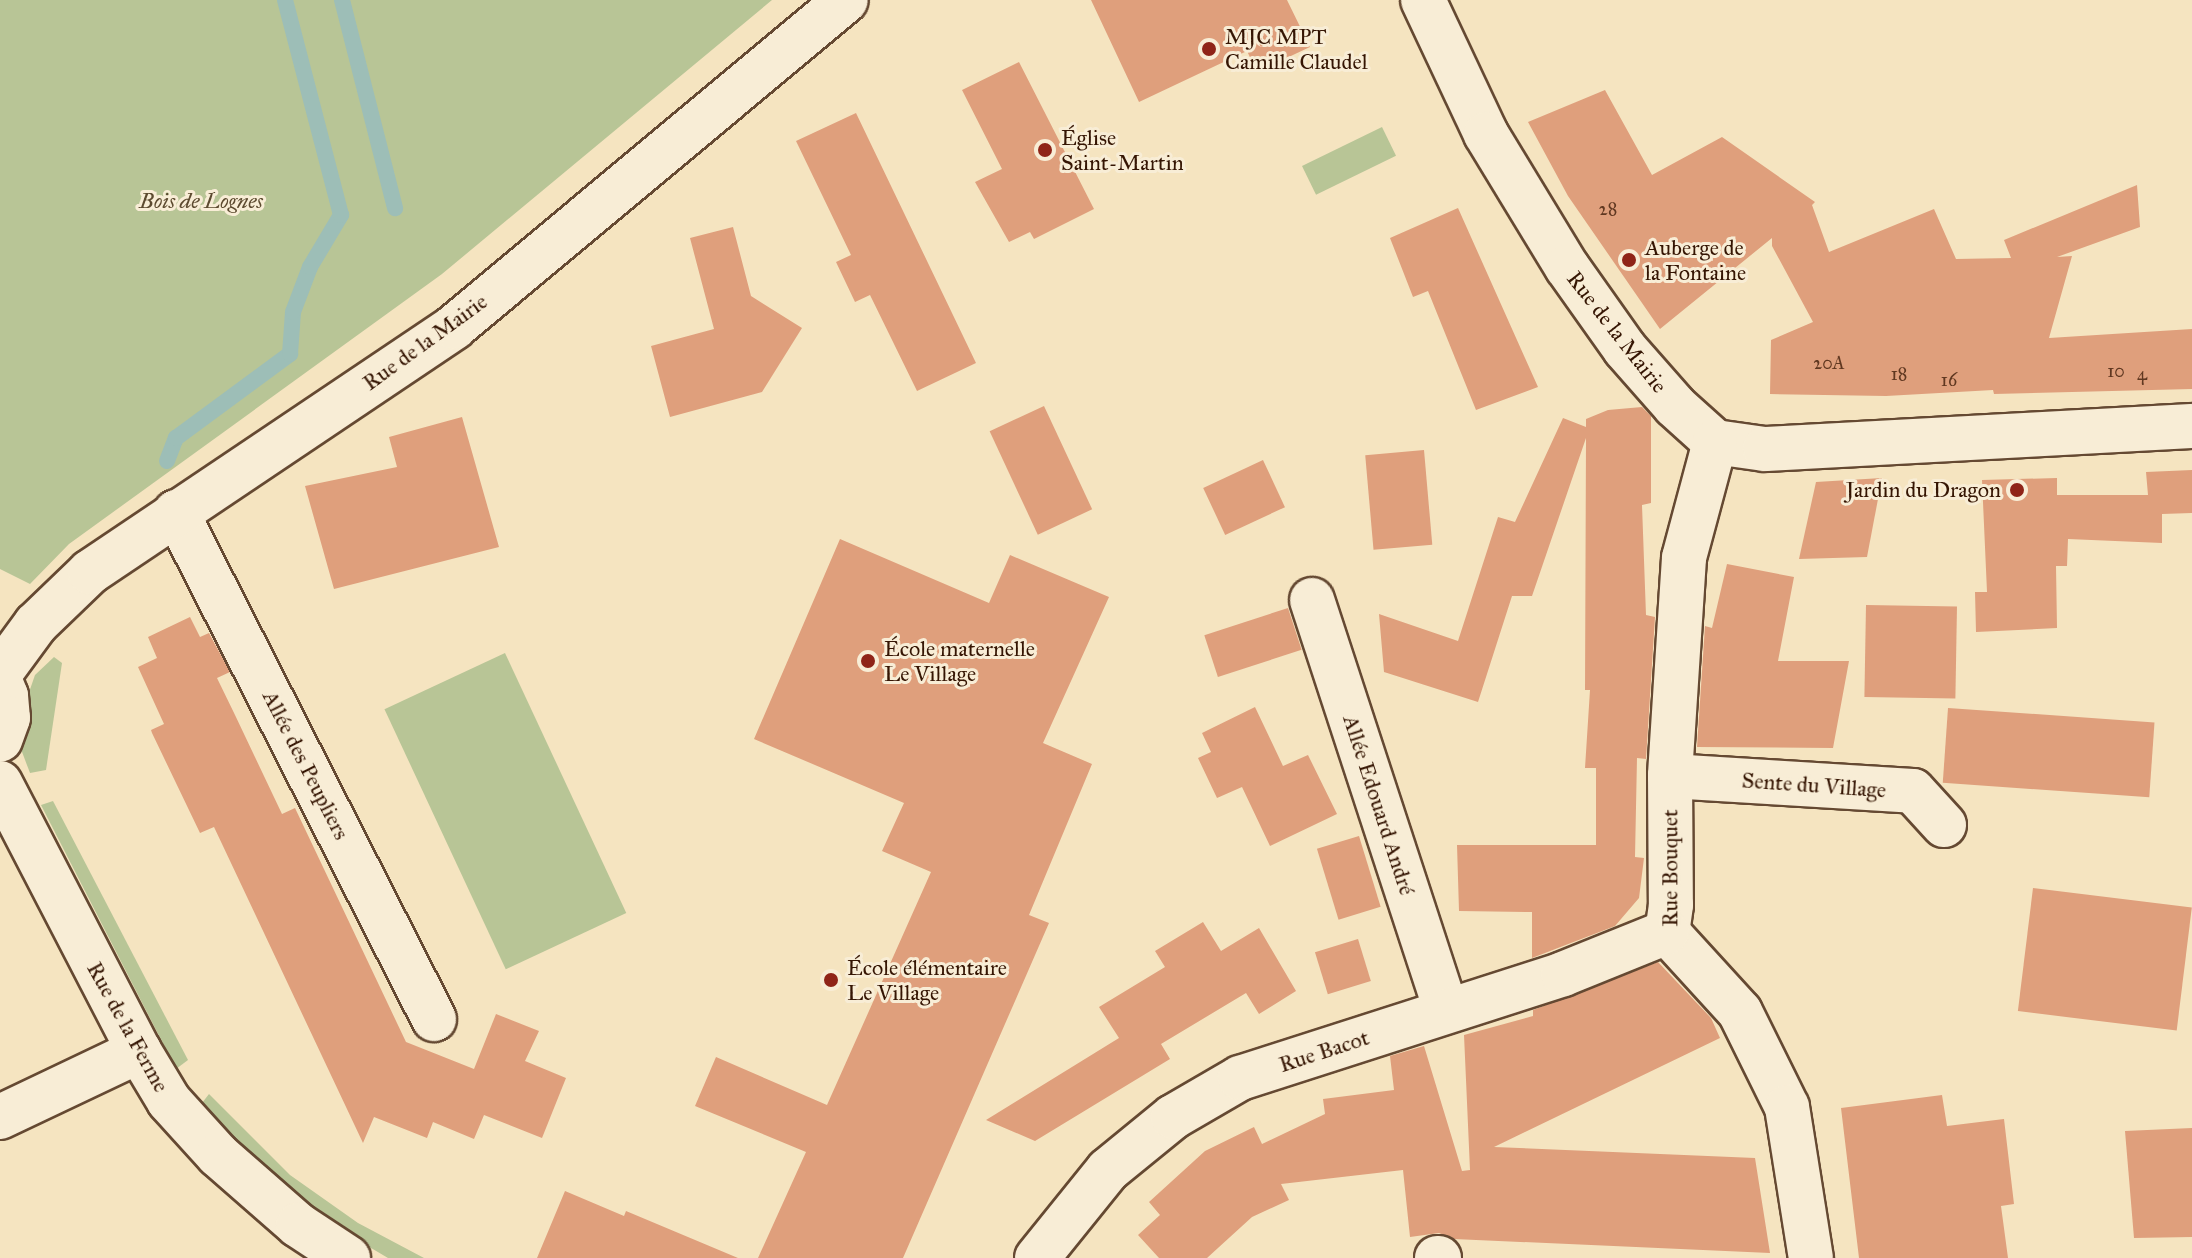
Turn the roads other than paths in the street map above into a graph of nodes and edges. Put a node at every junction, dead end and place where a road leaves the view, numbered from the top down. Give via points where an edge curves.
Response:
1 (846, 0) edge
2 (1423, 0) edge
3 (2192, 426) edge
4 (1715, 442) junction
5 (176, 512) junction
6 (1312, 600) dead end
7 (0, 673) edge
8 (0, 681) edge
9 (0, 740) edge
10 (1670, 776) junction
11 (0, 783) edge
12 (1944, 825) dead end
13 (1667, 932) junction
14 (1446, 1011) junction
15 (434, 1019) dead end
16 (139, 1051) junction
17 (0, 1117) edge
18 (348, 1258) edge
19 (1037, 1258) edge
20 (1811, 1258) edge

1 - 5 street, Rue de la Mairie via 454,327
2 - 4 street, Rue de la Mairie via 1486,134 1567,267 1625,349
3 - 4 street via 1765,449
4 - 10 street, Rue Bouquet via 1684,558
5 - 7 street, Rue de la Mairie via 90,572 36,624
5 - 15 street, Allée des Peupliers
6 - 14 street, Allée Edouard André
8 - 9 street via 8,718
10 - 12 street, Sente du Village via 1913,791
10 - 13 street, Rue Bouquet
11 - 16 street, Rue de la Ferme
13 - 14 street, Rue Bacot via 1563,974
13 - 20 street, Rue Bouquet via 1740,1012 1787,1107
14 - 19 street, Rue Bacot via 1240,1078 1173,1117 1108,1170
16 - 17 street
16 - 18 street, Rue de la Ferme via 169,1101 218,1155 298,1225

